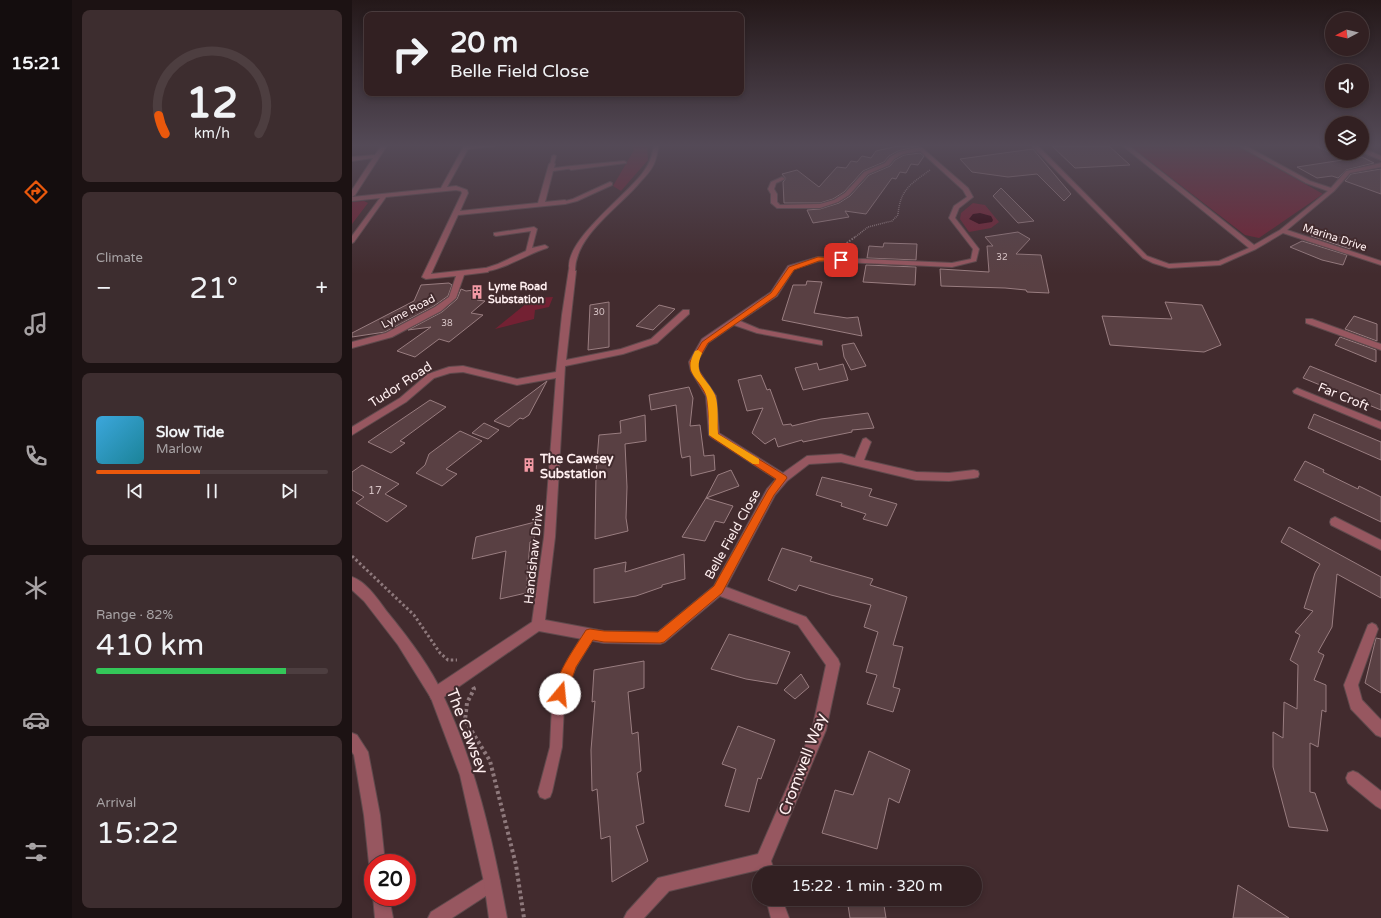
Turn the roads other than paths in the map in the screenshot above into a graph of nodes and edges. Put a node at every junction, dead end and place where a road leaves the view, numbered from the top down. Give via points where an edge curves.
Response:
1 (451, 189) edge
2 (459, 189) edge
3 (545, 189) edge
4 (599, 189) edge
5 (630, 189) edge
6 (771, 189) edge
7 (850, 189) edge
8 (966, 189) edge
9 (1077, 189) edge
10 (1180, 189) edge
11 (1329, 189) edge
12 (444, 190) joint
13 (1332, 190) joint
14 (384, 196) junction
15 (352, 199) edge
16 (565, 202) joint
17 (541, 204) junction
18 (455, 213) junction
19 (362, 226) junction
20 (352, 227) edge
21 (1282, 231) junction
22 (496, 234) dead end
23 (352, 241) edge
24 (545, 247) dead end
25 (1254, 248) junction
26 (529, 250) junction
27 (1381, 263) edge
28 (485, 270) joint
29 (572, 271) joint
30 (461, 273) junction
31 (686, 312) dead end
32 (1309, 321) dead end
33 (735, 322) junction
34 (819, 344) dead end
35 (352, 345) edge
36 (1381, 347) edge
37 (561, 369) junction
38 (1297, 391) dead end
39 (1381, 426) edge
40 (352, 432) edge
41 (866, 442) dead end
42 (858, 462) junction
43 (974, 474) dead end
44 (783, 478) junction
45 (1335, 522) dead end
46 (1381, 545) edge
47 (352, 582) edge
48 (718, 590) junction
49 (538, 625) junction
50 (1372, 629) dead end
51 (590, 634) junction
52 (436, 694) junction
53 (1381, 730) edge
54 (352, 740) edge
55 (1353, 778) dead end
56 (545, 792) dead end
57 (1381, 801) edge
58 (376, 854) edge
59 (765, 866) edge
60 (752, 869) edge
61 (492, 882) junction
62 (382, 906) edge
63 (776, 906) edge
64 (384, 918) edge
65 (437, 918) edge
66 (498, 918) edge
67 (633, 918) edge
68 (780, 918) edge

1 - 12 street, Lyme Road
2 - 18 street, Lyme Road via 465,193
3 - 17 street
4 - 16 lane
5 - 29 lane via 584,238 573,258
6 - 7 street via 774,203 779,207 820,206 841,198
8 - 33 street via 970,197 956,207 952,218 976,249 974,260 952,265 818,259 791,268 774,294
9 - 25 street via 1145,257 1155,262 1170,266 1220,264
10 - 25 street
11 - 13 street
12 - 14 street
13 - 21 street
14 - 15 street
14 - 19 street
16 - 17 street
17 - 18 street
18 - 30 street, Lyme Road via 426,277
19 - 20 street
19 - 23 street
21 - 25 street
21 - 27 street, Marina Drive
22 - 26 lane via 534,229
24 - 26 lane
26 - 28 lane via 499,266
28 - 30 street
29 - 37 street, Handshaw Drive
30 - 35 street, Lyme Road via 452,298 438,309 389,335
31 - 37 street via 654,341
32 - 36 street
33 - 34 street via 757,332
33 - 44 street via 705,342 694,362 695,371 711,396 714,435
37 - 40 street, Tudor Road via 517,382 463,369 449,370 431,376 403,400
37 - 49 street, Handshaw Drive via 550,540
38 - 39 street, Far Croft
41 - 42 street
42 - 43 street, Belle Field Close via 916,476 949,477
42 - 44 street, Belle Field Close via 841,458 807,460
44 - 48 street, Belle Field Close via 771,492
45 - 46 street
47 - 52 street, The Cawsey via 368,597 403,642
48 - 51 street, Belle Field Close via 660,638 604,637
48 - 59 street, Cromwell Way via 802,621 833,664 819,730
49 - 51 street, Belle Field Close
49 - 52 street
50 - 53 street via 1351,685 1356,704
51 - 56 lane via 562,684 556,747
52 - 61 street, The Cawsey via 467,775
54 - 58 street via 361,752
55 - 57 street
60 - 67 street, Cromwell Way via 664,884
61 - 65 street
61 - 66 street, The Cawsey
62 - 64 street
63 - 68 street

